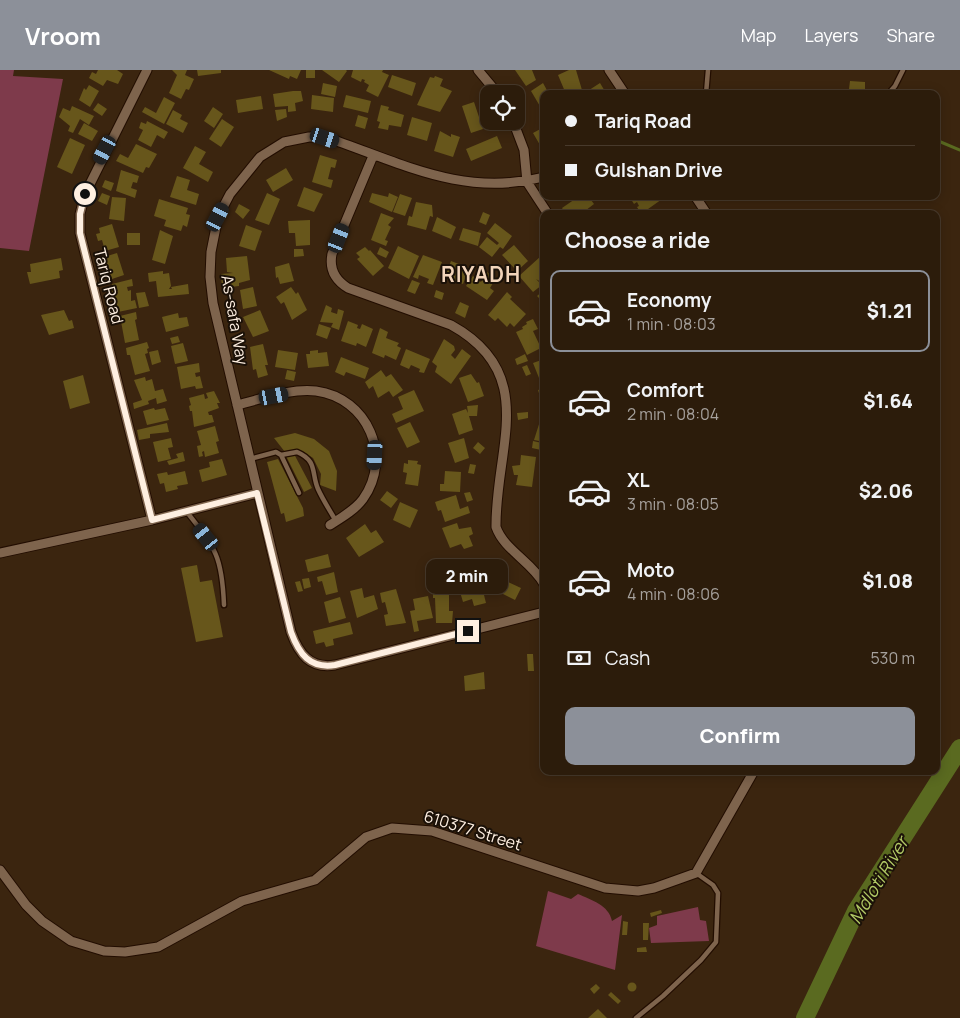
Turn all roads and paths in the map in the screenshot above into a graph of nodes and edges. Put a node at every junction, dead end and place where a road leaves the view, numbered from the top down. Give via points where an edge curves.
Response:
1 (147, 70) edge
2 (478, 70) edge
3 (608, 70) edge
4 (708, 70) edge
5 (903, 70) edge
6 (490, 85) edge
7 (622, 90) edge
8 (706, 90) edge
9 (892, 90) edge
10 (516, 130) edge
11 (372, 156) junction
12 (540, 178) edge
13 (527, 182) junction
14 (545, 210) edge
15 (237, 405) junction
16 (281, 455) junction
17 (249, 459) junction
18 (299, 492) dead end
19 (257, 493) junction
20 (186, 511) junction
21 (152, 520) junction
22 (333, 523) joint
23 (0, 553) edge
24 (540, 579) edge
25 (224, 605) dead end
26 (540, 613) edge
27 (752, 775) edge
28 (0, 870) edge
29 (696, 873) junction
30 (636, 1018) edge

1 - 21 street, Tariq Road via 96,167 80,214 80,233
2 - 6 street
3 - 7 street
4 - 8 lane
5 - 9 lane
10 - 13 street via 524,150
11 - 13 street, As-safa Way via 450,180
11 - 15 street, As-safa Way via 325,138 295,139 277,145 260,157 230,194 218,217 210,277
11 - 24 street via 332,254 333,273 348,288 466,333 493,360 500,372 506,399 496,527 502,540
12 - 13 street, As-safa Way
13 - 14 street
15 - 17 street, As-safa Way
15 - 22 street via 296,392 316,391 336,396 359,413 374,438 375,466 364,497
16 - 17 lane via 276,452
16 - 18 lane
16 - 22 lane via 297,452 312,464 317,487
17 - 19 street, As-safa Way
19 - 20 street
19 - 26 street, As-safa Way via 291,632 300,653 313,664 335,665
20 - 21 street
20 - 25 lane via 216,552 223,579
21 - 23 street
27 - 29 street
28 - 29 street, 610377 Street via 26,905 63,936 88,947 126,952 158,947 242,901 315,880 366,837 392,828 432,831 605,888 625,891 654,888
29 - 30 lane via 713,885 718,893 716,942 701,960

